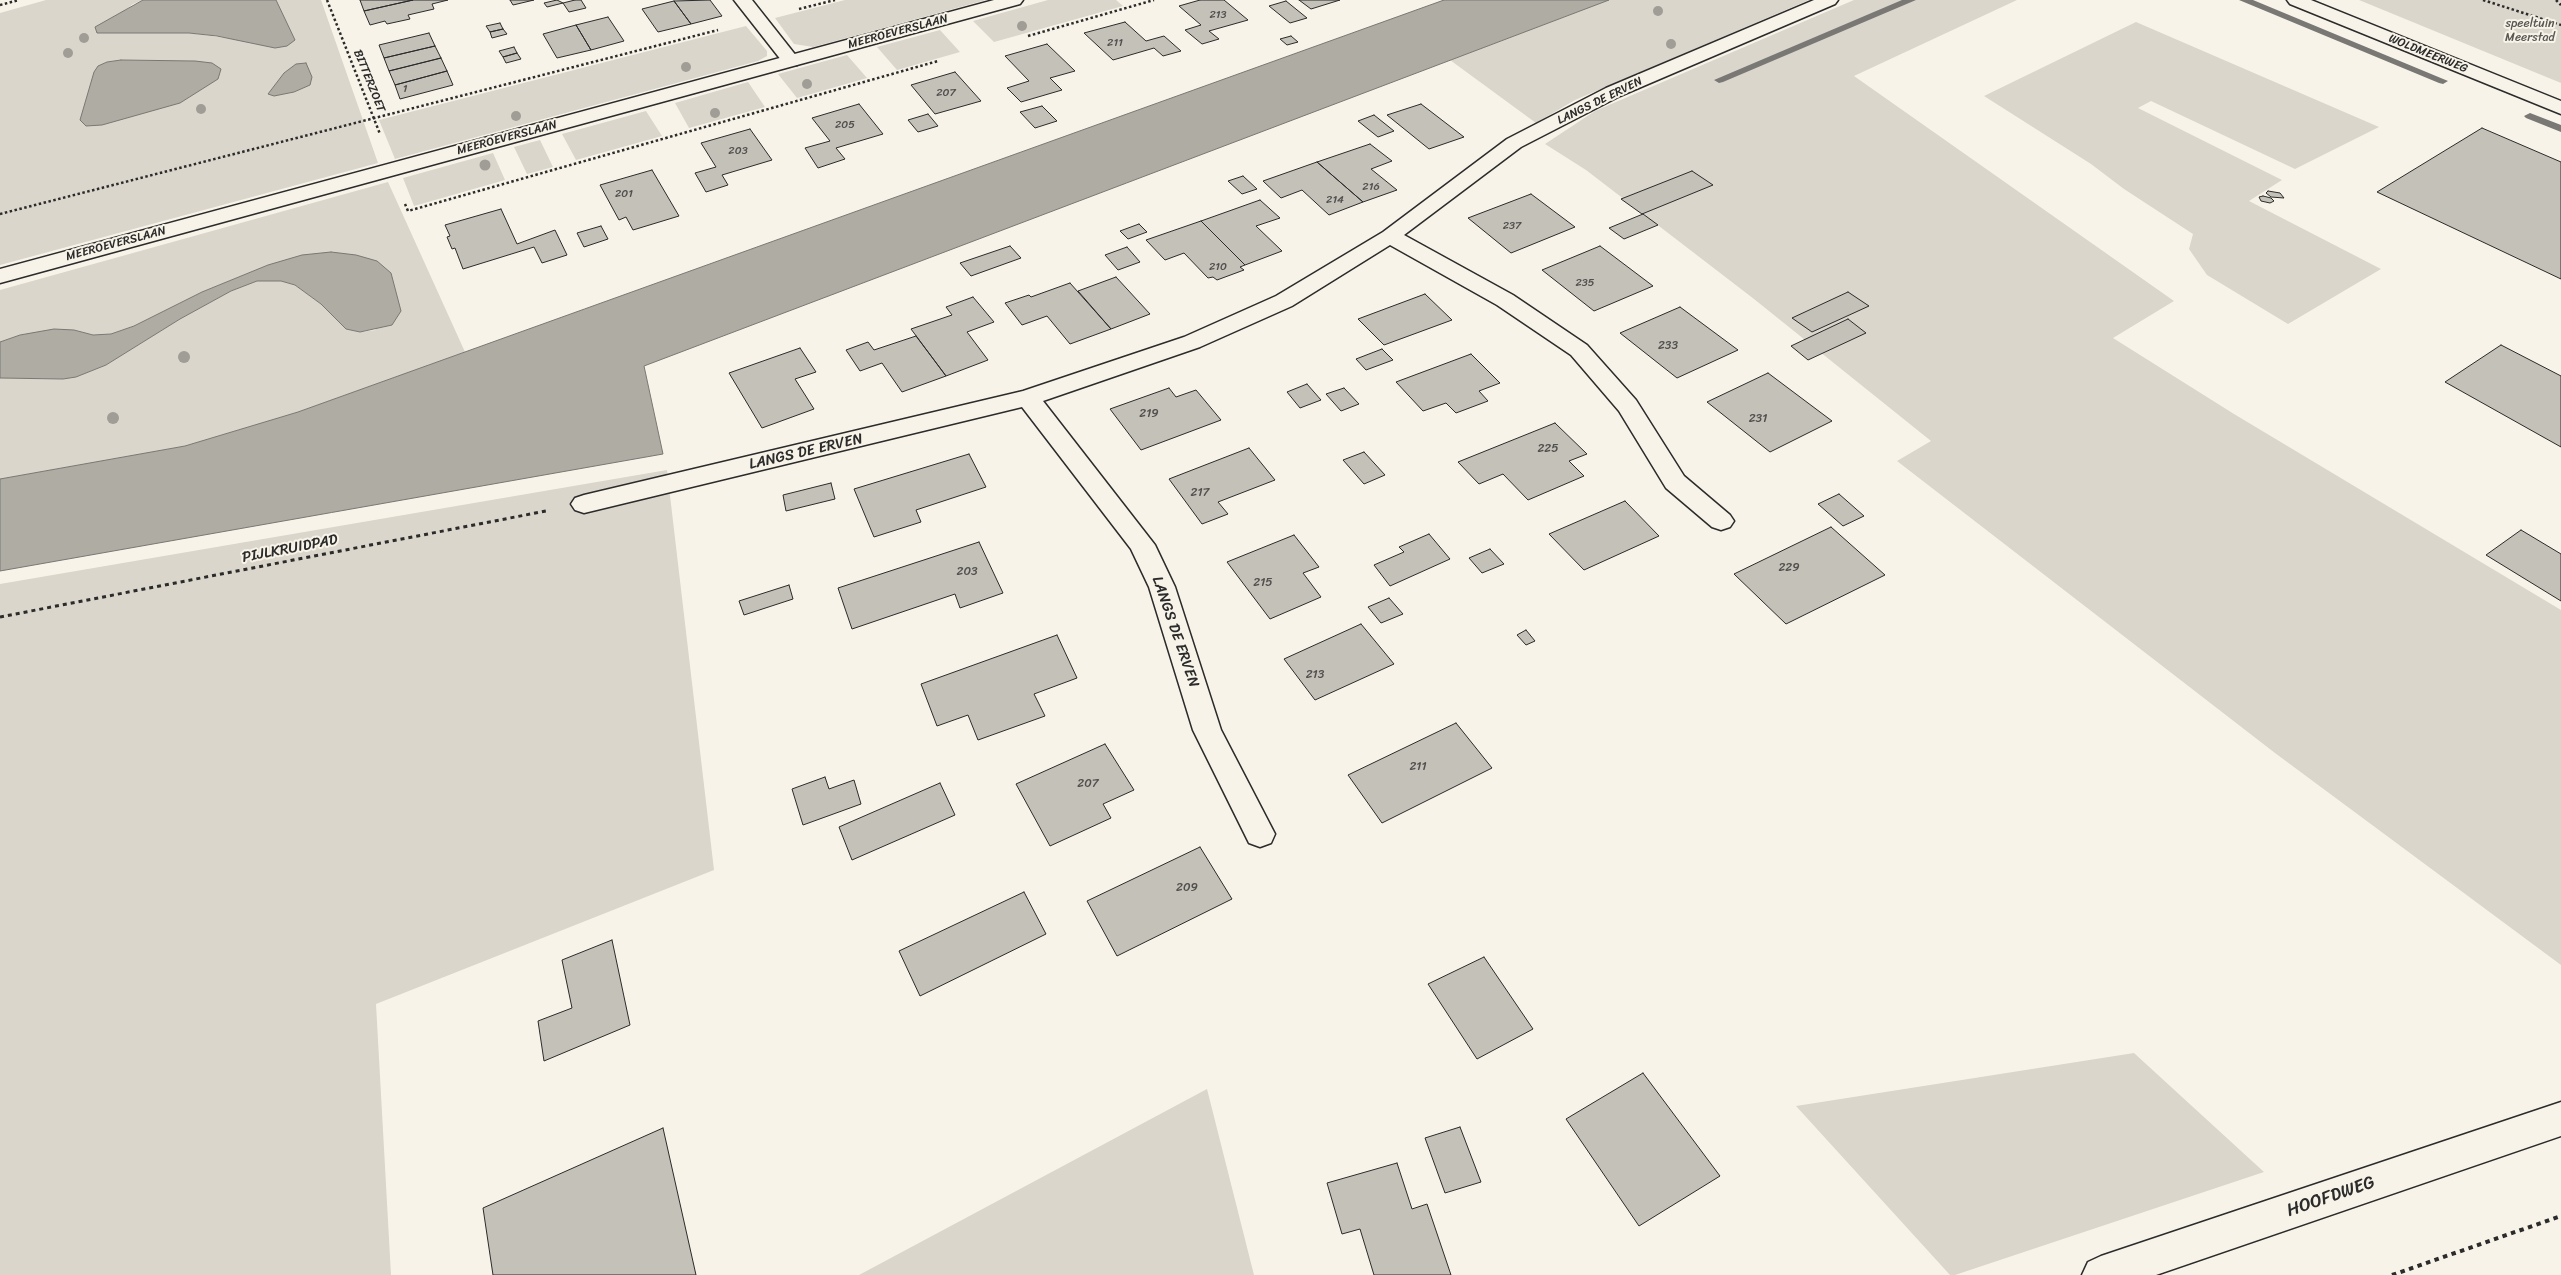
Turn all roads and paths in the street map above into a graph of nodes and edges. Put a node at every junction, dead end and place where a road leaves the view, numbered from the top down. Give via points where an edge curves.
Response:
1 (19, 0) edge
2 (327, 0) edge
3 (744, 0) edge
4 (835, 0) edge
5 (1014, 0) edge
6 (1154, 0) edge
7 (1829, 0) edge
8 (2296, 0) edge
9 (2483, 0) edge
10 (2556, 0) edge
11 (0, 5) edge
12 (2561, 5) edge
13 (759, 20) junction
14 (2561, 25) edge
15 (1020, 38) dead end
16 (943, 60) dead end
17 (791, 61) junction
18 (2561, 108) edge
19 (374, 119) junction
20 (391, 169) junction
21 (0, 214) edge
22 (1390, 236) junction
23 (0, 276) edge
24 (1028, 398) junction
25 (584, 504) joint
26 (1721, 521) dead end
27 (0, 617) edge
28 (1260, 834) dead end
29 (2561, 1119) edge
30 (2561, 1216) edge
31 (2101, 1275) edge
32 (2392, 1275) edge

1 - 11 path
2 - 19 path, BITTERZOET
3 - 13 street
4 - 13 path
5 - 17 street, MEEROEVERSLAAN
6 - 15 path
7 - 22 street, LANGS DE ERVEN via 1614,92 1514,143
8 - 18 street, WOLDMEERWEG
9 - 14 path
10 - 12 path
13 - 17 street
13 - 19 path
16 - 20 path, BITTERZOET via 408,211
17 - 20 street, MEEROEVERSLAAN
19 - 20 path, BITTERZOET
19 - 21 path
20 - 23 street, MEEROEVERSLAAN
22 - 24 street, LANGS DE ERVEN via 1284,301 1192,342
22 - 26 street via 1505,300 1579,350 1628,406 1675,482
24 - 25 street, LANGS DE ERVEN
24 - 28 street, LANGS DE ERVEN via 1142,545 1162,587 1207,730
25 - 27 path, PIJLKRUIDPAD
29 - 31 street, HOOFDWEG
30 - 32 path

